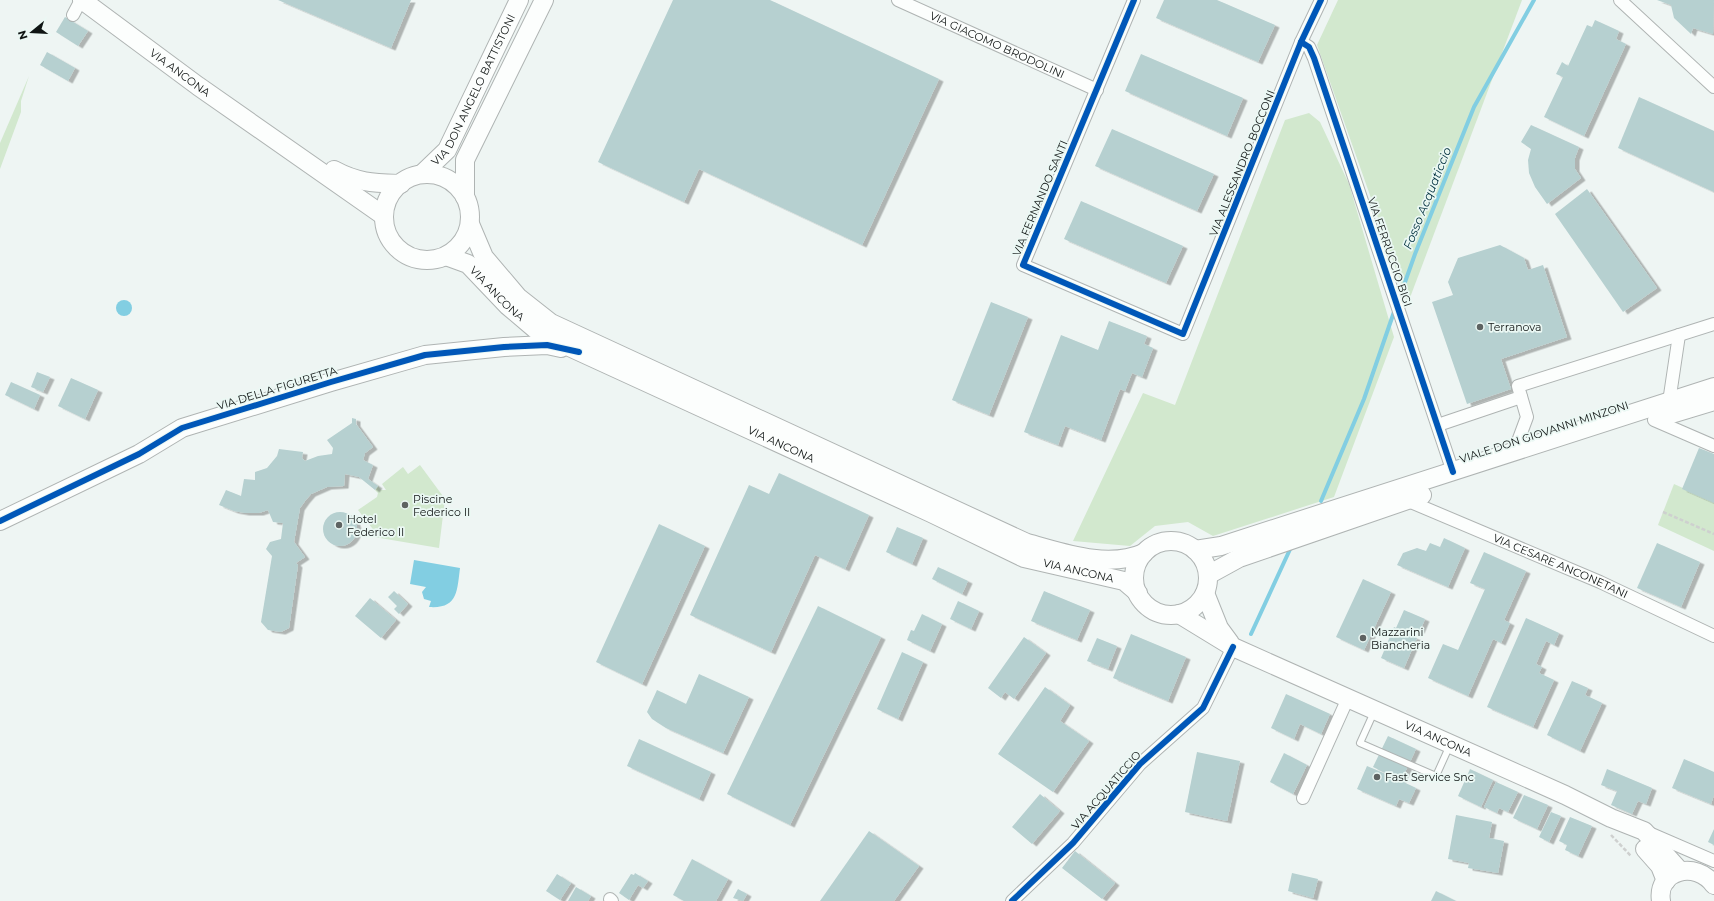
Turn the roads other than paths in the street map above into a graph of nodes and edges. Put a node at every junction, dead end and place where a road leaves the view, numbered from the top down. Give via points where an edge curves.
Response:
1 (519, 0) edge
2 (544, 0) edge
3 (898, 0) edge
4 (1134, 0) edge
5 (1321, 0) edge
6 (1620, 0) edge
7 (79, 5) edge
8 (1301, 42) junction
9 (1714, 87) edge
10 (1097, 90) junction
11 (280, 142) junction
12 (422, 174) junction
13 (401, 184) junction
14 (465, 197) junction
15 (384, 216) junction
16 (470, 224) junction
17 (446, 256) junction
18 (1714, 324) edge
19 (1183, 334) joint
20 (1679, 335) junction
21 (579, 352) junction
22 (1714, 387) edge
23 (1521, 397) junction
24 (1714, 401) edge
25 (1669, 402) junction
26 (1654, 420) junction
27 (1438, 426) junction
28 (1714, 446) edge
29 (1514, 452) junction
30 (1453, 472) junction
31 (1406, 500) junction
32 (0, 521) edge
33 (1195, 550) junction
34 (1144, 553) junction
35 (1208, 574) junction
36 (1138, 593) junction
37 (1205, 593) junction
38 (1179, 614) junction
39 (1714, 636) edge
40 (1233, 647) junction
41 (1348, 698) junction
42 (1374, 710) junction
43 (1450, 744) junction
44 (1303, 798) dead end
45 (1610, 818) junction
46 (1644, 830) junction
47 (1714, 861) edge
48 (1673, 876) junction
49 (1714, 886) edge
50 (1012, 901) edge
51 (1661, 901) edge

1 - 12 main road, VIA DON ANGELO BATTISTONI via 447,150
2 - 14 main road via 465,160
3 - 10 street, VIA GIACOMO BRODOLINI
4 - 10 street, VIA FERNANDO SANTI
5 - 8 street, VIA ALESSANDRO BOCCONI
6 - 9 street
7 - 11 main road, VIA ANCONA
8 - 19 street, VIA ALESSANDRO BOCCONI
8 - 27 street, VIA FERRUCCIO BIGI via 1309,47 1314,58
10 - 19 street, VIA FERNANDO SANTI via 1023,265
11 - 13 main road, VIA ANCONA via 351,179
11 - 15 main road, VIA ANCONA
12 - 13 main road, VIA ANCONA
12 - 14 main road, VIA ANCONA via 447,179
13 - 15 main road, VIA ANCONA via 389,198
14 - 16 main road, VIA ANCONA via 469,206
15 - 17 main road, VIA ANCONA via 392,242 407,255 426,260
16 - 17 main road, VIA ANCONA via 462,243
16 - 34 main road, VIA ANCONA via 484,257 518,297 551,323 1027,543 1087,558 1131,559
17 - 21 main road, VIA ANCONA via 468,264 508,306 541,334
18 - 20 street
20 - 23 street via 1518,386
20 - 25 street
21 - 32 main road, VIA DELLA FIGURETTA via 547,345 425,355 331,382 182,428 138,454
21 - 36 main road, VIA ANCONA via 1024,558 1124,581
22 - 25 main road, VIALE DON GIOVANNI MINZONI
23 - 27 street
23 - 29 street via 1527,417
24 - 26 main road, VIALE DON GIOVANNI MINZONI
25 - 29 main road, VIALE DON GIOVANNI MINZONI
26 - 28 street
26 - 31 main road, VIALE DON GIOVANNI MINZONI
27 - 30 street, VIA FERRUCCIO BIGI
29 - 30 main road, VIALE DON GIOVANNI MINZONI
30 - 33 main road, VIALE DON GIOVANNI MINZONI via 1221,546
31 - 35 main road, VIALE DON GIOVANNI MINZONI via 1239,558
31 - 39 street, VIA CESARE ANCONETANI via 1600,582
33 - 34 main road via 1173,541 1157,544
33 - 35 main road
34 - 36 main road via 1139,560 1135,576
35 - 37 main road
36 - 38 main road via 1148,606 1155,610
37 - 38 main road via 1194,606
37 - 40 main road, VIA ANCONA via 1219,628
38 - 40 main road, VIA ANCONA
40 - 41 main road, VIA ANCONA
40 - 50 street, VIA ACQUATICCIO via 1203,708 1140,764 1073,843
41 - 42 main road, VIA ANCONA
41 - 44 street
42 - 43 main road, VIA ANCONA
42 - 43 lane via 1360,743 1436,776
43 - 45 main road, VIA ANCONA
45 - 46 main road, VIA ANCONA
45 - 48 main road
46 - 47 street, VIA ANCONA
46 - 48 main road, VIA ANCONA
48 - 49 main road via 1696,871 1706,876
48 - 51 main road via 1662,889

